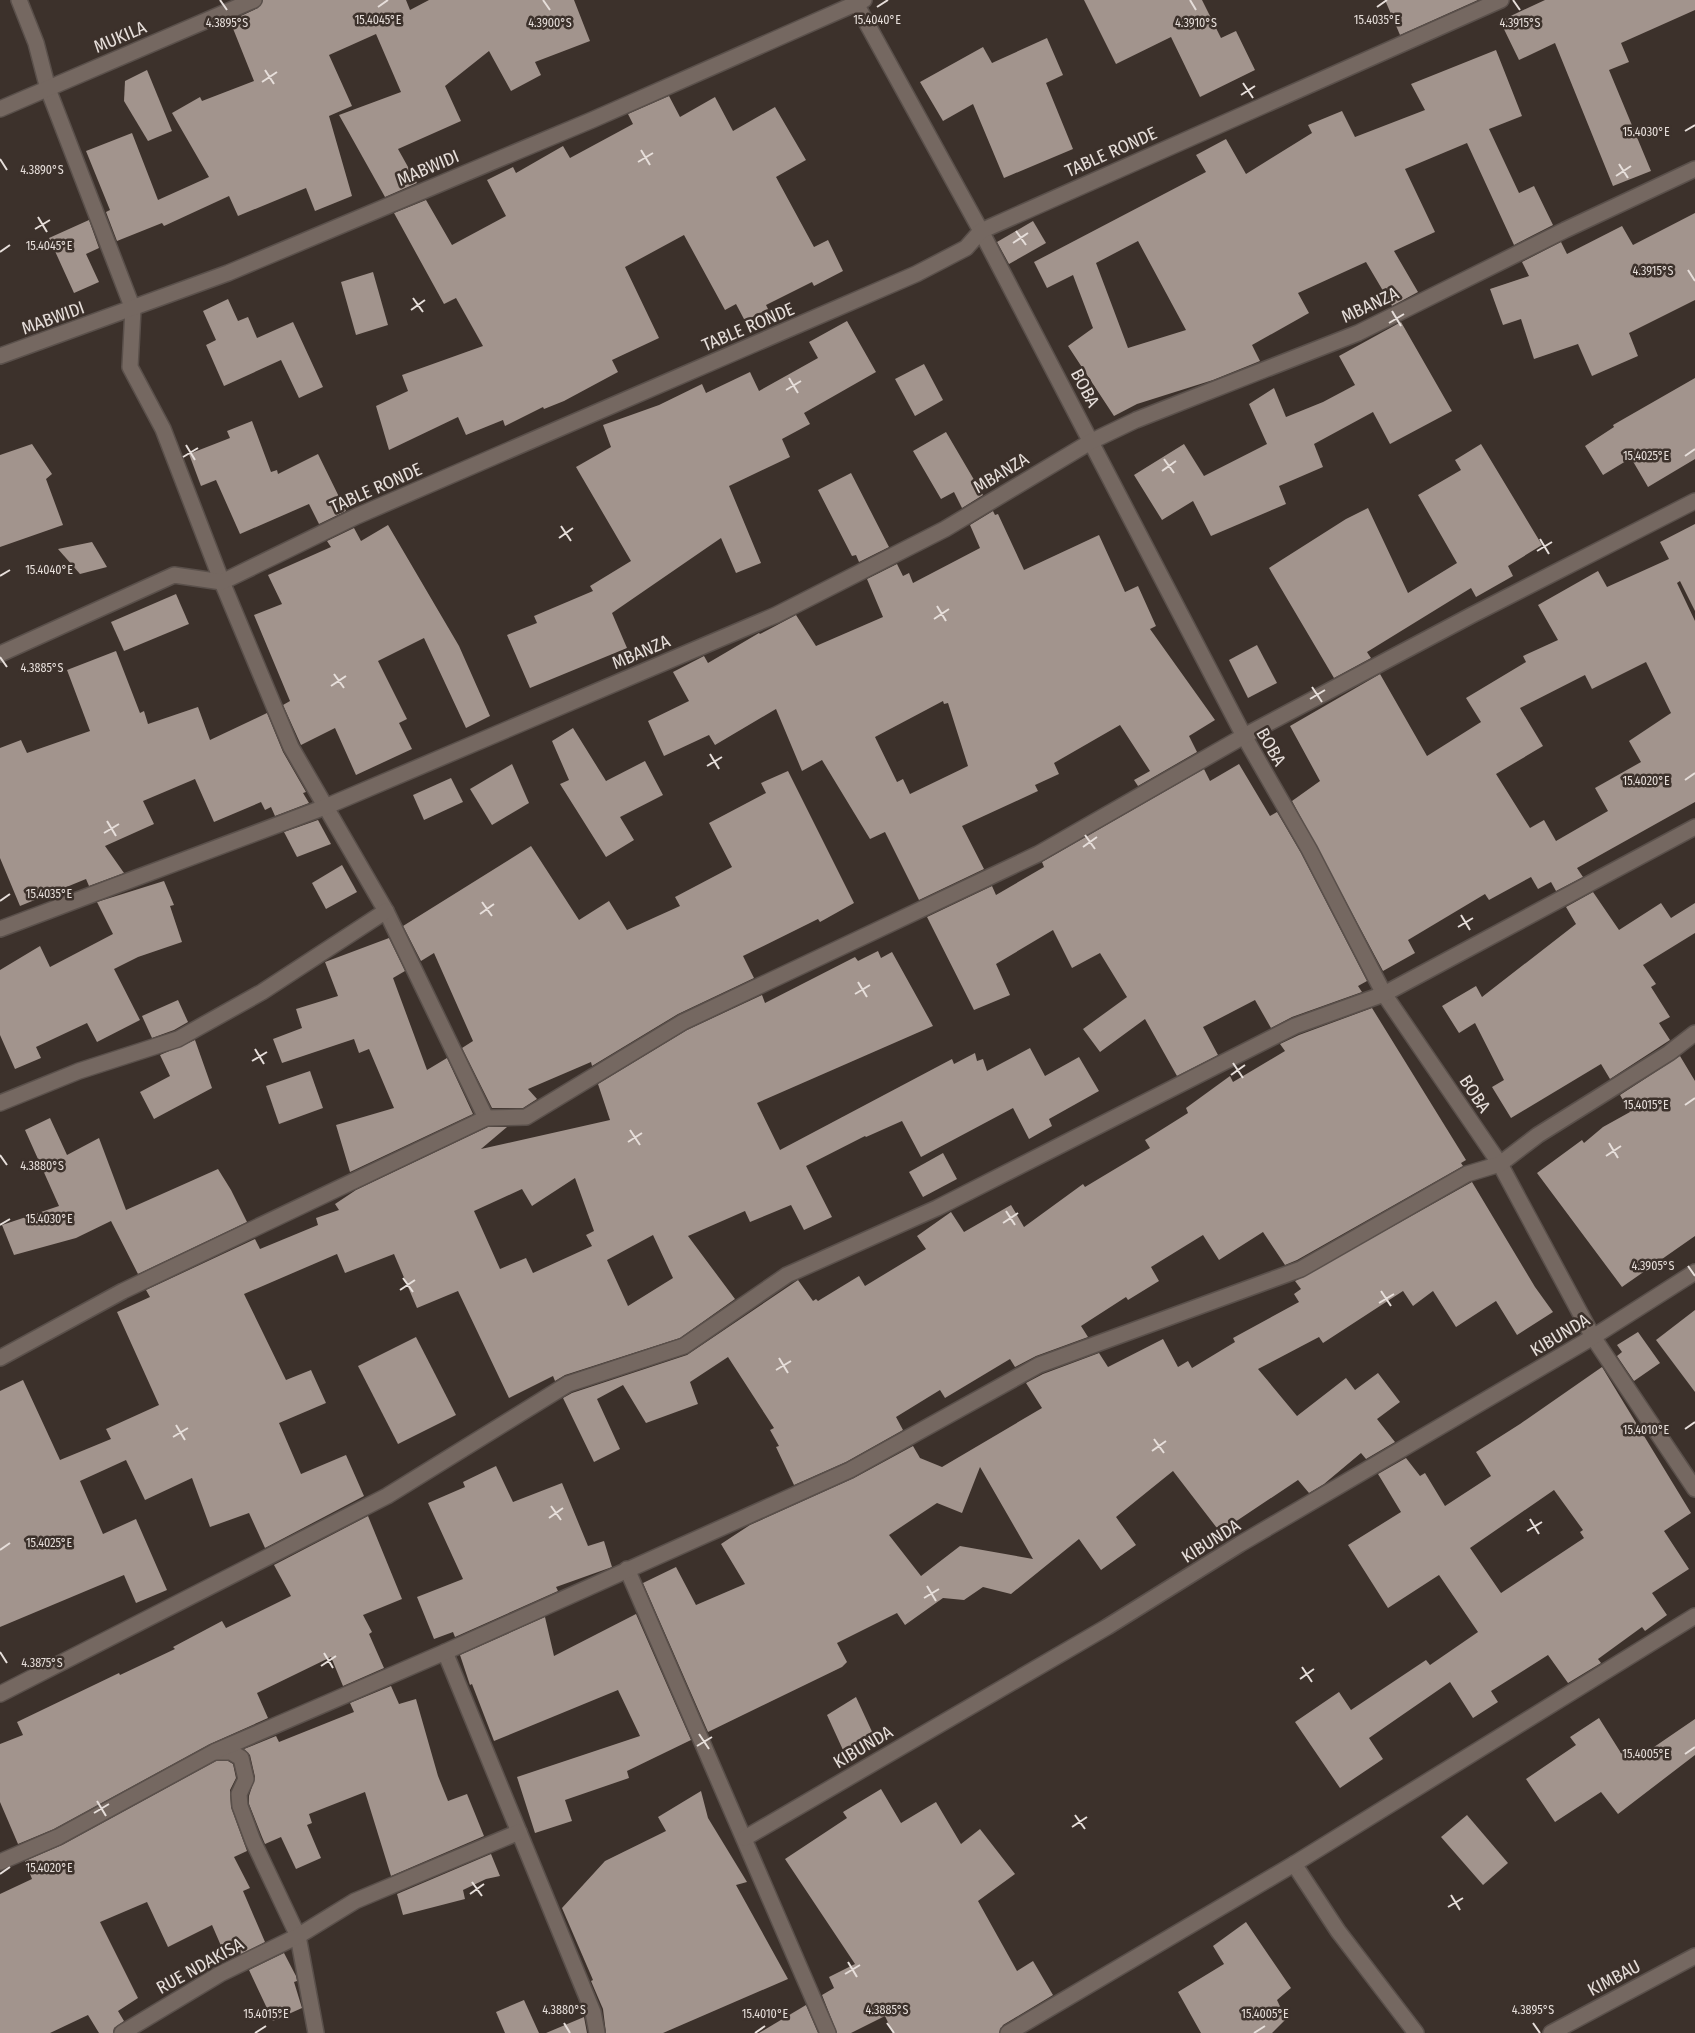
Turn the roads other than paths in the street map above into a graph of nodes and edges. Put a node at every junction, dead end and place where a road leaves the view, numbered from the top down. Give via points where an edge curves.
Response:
1 (19, 0) edge
2 (254, 0) edge
3 (1502, 0) edge
4 (859, 1) edge
5 (48, 88) junction
6 (0, 109) edge
7 (1695, 169) edge
8 (981, 231) junction
9 (133, 309) junction
10 (0, 356) edge
11 (1092, 440) junction
12 (1695, 501) edge
13 (222, 582) junction
14 (0, 654) edge
15 (1244, 736) junction
16 (325, 807) junction
17 (1695, 827) edge
18 (386, 911) junction
19 (0, 929) edge
20 (1384, 994) junction
21 (1695, 1033) edge
22 (0, 1103) edge
23 (486, 1118) junction
24 (1500, 1164) junction
25 (1695, 1272) edge
26 (1593, 1337) junction
27 (0, 1358) edge
28 (1695, 1489) edge
29 (627, 1569) junction
30 (1695, 1616) edge
31 (445, 1652) junction
32 (0, 1694) edge
33 (214, 1752) junction
34 (519, 1832) junction
35 (745, 1838) junction
36 (0, 1862) edge
37 (1294, 1864) junction
38 (298, 1936) junction
39 (1695, 1956) edge
40 (122, 2033) edge
41 (316, 2033) edge
42 (597, 2033) edge
43 (828, 2033) edge
44 (1008, 2033) edge
45 (1416, 2033) edge
46 (1551, 2033) edge

1 - 5 street via 36,43
2 - 5 street, MUKILA
3 - 8 street, TABLE RONDE
4 - 8 street, BOBA
4 - 9 street, MABWIDI via 592,120 228,273
5 - 6 street, MUKILA
5 - 9 street
7 - 11 street, MBANZA via 1358,333
8 - 11 street, BOBA
8 - 13 street, TABLE RONDE via 966,248 916,274 366,512
9 - 10 street, MABWIDI
9 - 13 street via 130,367 163,429
11 - 15 street, BOBA
11 - 16 street, MBANZA via 945,529 776,615
12 - 15 street
13 - 14 street via 174,575
13 - 16 street via 291,747
15 - 20 street, BOBA
15 - 23 street via 1038,854 684,1022 526,1117
16 - 18 street
16 - 19 street, MBANZA
17 - 20 street
18 - 22 street via 262,992 178,1039 79,1071
18 - 23 street
20 - 24 street, BOBA
20 - 32 street via 1295,1026 938,1208 788,1275 684,1346 568,1384 387,1496
21 - 24 street via 1669,1053 1538,1135
23 - 27 street via 123,1291
24 - 26 street, BOBA
24 - 29 street via 1467,1174 1301,1270 1039,1365 850,1470
25 - 26 street, KIBUNDA
26 - 28 street, BOBA
26 - 35 street, KIBUNDA via 1240,1544 1107,1628
29 - 31 street
29 - 35 street
30 - 37 street
31 - 33 street
31 - 34 street
33 - 36 street via 58,1837
33 - 38 street via 231,1752 241,1758 246,1779 239,1794 240,1806
34 - 38 street, RUE NDAKISA via 355,1901
34 - 42 street via 592,2012
35 - 43 street
37 - 44 street
37 - 45 street via 1338,1931
38 - 40 street, RUE NDAKISA via 220,1974
38 - 41 street
39 - 46 street, KIMBAU

